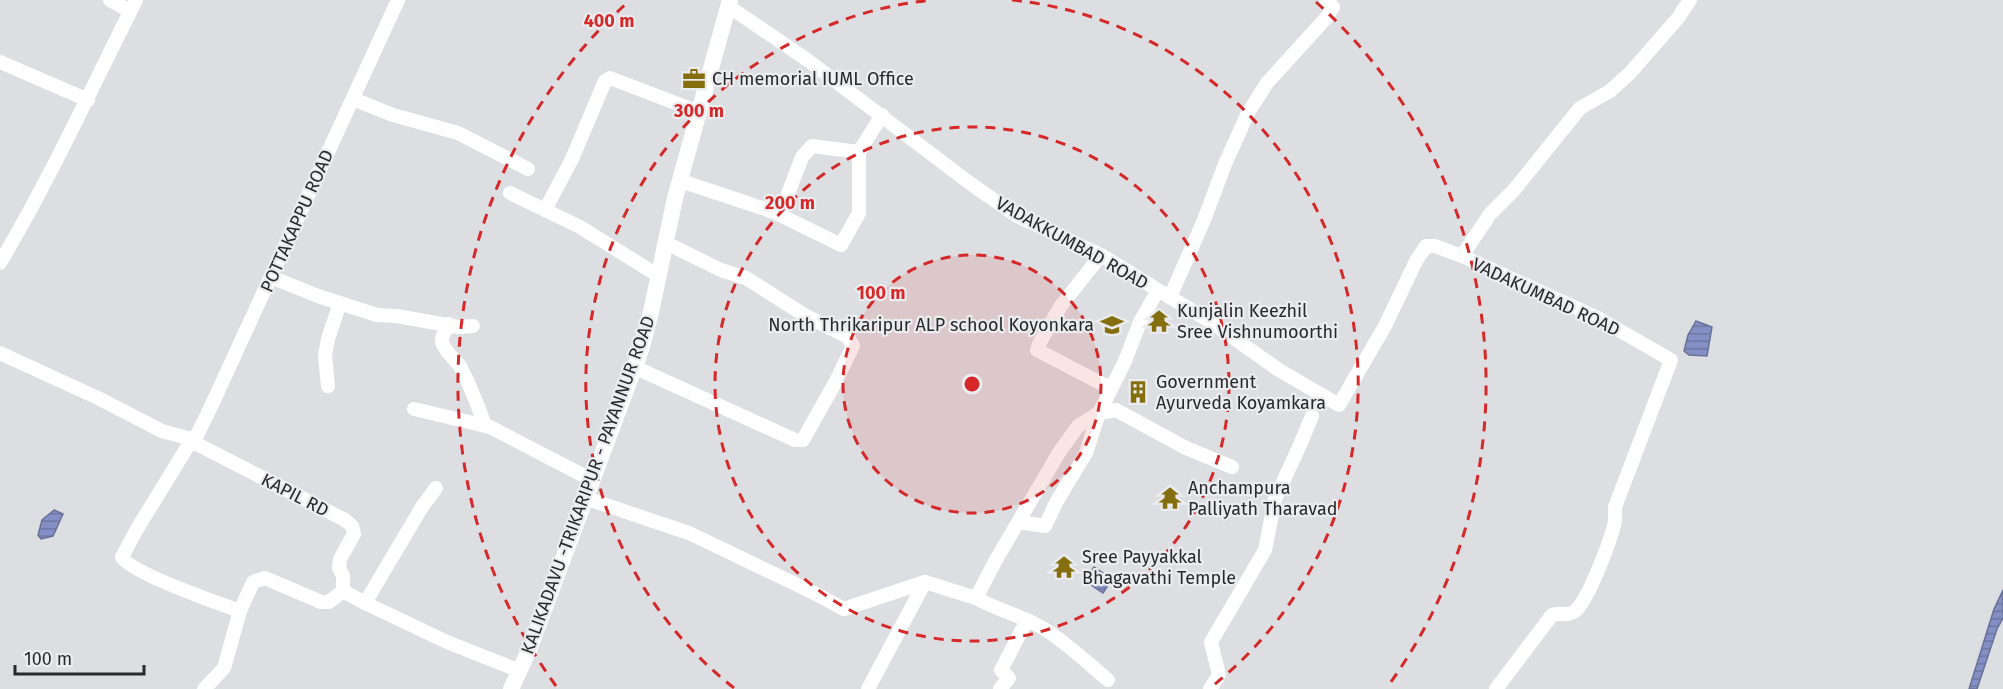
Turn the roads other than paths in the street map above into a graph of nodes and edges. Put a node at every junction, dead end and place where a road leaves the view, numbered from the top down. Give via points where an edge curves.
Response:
1 (110, 0) edge
2 (398, 0) edge
3 (1326, 0) edge
4 (1690, 0) edge
5 (729, 2) edge
6 (133, 6) edge
7 (0, 62) edge
8 (353, 99) junction
9 (88, 100) junction
10 (699, 112) junction
11 (882, 115) junction
12 (860, 152) junction
13 (528, 169) dead end
14 (681, 181) junction
15 (510, 193) dead end
16 (545, 210) junction
17 (780, 215) junction
18 (666, 243) junction
19 (1101, 255) junction
20 (1462, 256) junction
21 (0, 263) edge
22 (271, 276) junction
23 (659, 276) junction
24 (1164, 294) junction
25 (340, 303) junction
26 (448, 324) junction
27 (473, 326) dead end
28 (0, 353) edge
29 (634, 367) junction
30 (328, 386) dead end
31 (1110, 388) junction
32 (414, 409) dead end
33 (1099, 412) junction
34 (1312, 416) dead end
35 (485, 425) junction
36 (191, 440) junction
37 (1232, 467) dead end
38 (592, 480) junction
39 (436, 488) dead end
40 (585, 498) junction
41 (1020, 522) junction
42 (925, 582) junction
43 (343, 591) junction
44 (976, 598) junction
45 (365, 603) junction
46 (240, 610) junction
47 (1028, 620) junction
48 (520, 671) junction
49 (1108, 680) dead end
50 (204, 689) edge
51 (511, 689) edge
52 (868, 689) edge
53 (1000, 689) edge
54 (1210, 689) edge
55 (1496, 689) edge

1 - 6 street
2 - 8 street, POTTAKAPPU ROAD
3 - 24 street via 1333,7 1327,17 1267,83 1248,113 1204,220
4 - 20 street via 1630,73 1610,91 1580,108 1490,214
5 - 10 main road, KALIKADAVU -TRIKARIPUR - PAYANNUR ROAD
5 - 11 street, VADAKKUMBAD ROAD
6 - 9 street
7 - 9 street
8 - 13 street via 458,134
8 - 22 street, POTTAKAPPU ROAD
9 - 21 street
10 - 14 main road, KALIKADAVU -TRIKARIPUR - PAYANNUR ROAD
10 - 16 street via 610,78 605,81
11 - 12 street
11 - 19 street, VADAKKUMBAD ROAD via 1017,216
12 - 17 street via 812,146 802,157
12 - 17 street via 859,213 842,245
14 - 17 street
14 - 18 main road, KALIKADAVU -TRIKARIPUR - PAYANNUR ROAD
15 - 16 street
16 - 23 street via 589,232
18 - 23 main road, KALIKADAVU -TRIKARIPUR - PAYANNUR ROAD
18 - 29 street via 746,278 848,337 853,346 803,440 795,440
19 - 24 street, VADAKKUMBAD ROAD
19 - 31 street via 1060,307 1037,350
20 - 24 street, VADAKUMBAD ROAD via 1435,246 1422,249 1385,326 1339,405
20 - 55 street, VADAKUMBAD ROAD via 1598,318 1671,360 1615,507 1615,524 1591,586 1574,612 1552,615
22 - 25 street
22 - 36 street, POTTAKAPPU ROAD via 204,421
23 - 29 main road, KALIKADAVU -TRIKARIPUR - PAYANNUR ROAD
24 - 31 street, VADAKKUMBAD ROAD via 1140,322
25 - 26 street via 377,315
25 - 30 street via 328,339
26 - 27 street
26 - 35 street via 442,343 462,369
28 - 36 street, KAPIL RD via 162,431
29 - 38 main road, KALIKADAVU -TRIKARIPUR - PAYANNUR ROAD
31 - 33 street, VADAKKUMBAD ROAD
32 - 35 street
33 - 37 street via 1116,410 1186,448
33 - 41 street, VADAKKUMBAD ROAD via 1078,426 1060,451
33 - 41 street via 1086,453 1045,526
34 - 54 street via 1275,499 1264,550 1211,642 1219,675
35 - 38 street
36 - 43 street, KAPIL RD via 352,526 354,534 340,558
36 - 46 street, POTTAKAPPU ROAD via 122,557 126,563 165,582
38 - 40 main road, KALIKADAVU -TRIKARIPUR - PAYANNUR ROAD
39 - 45 street
40 - 42 street via 689,533 844,609
40 - 48 main road, KALIKADAVU -TRIKARIPUR - PAYANNUR ROAD
41 - 44 street, VADAKKUMBAD ROAD
42 - 44 street
42 - 52 street
43 - 45 street
43 - 46 street via 329,602 321,602 265,578 258,579 248,590
44 - 47 street
45 - 48 street
46 - 50 street via 224,668
47 - 49 street via 1044,628
47 - 53 street via 1001,670 1009,678
48 - 51 main road, KALIKADAVU -TRIKARIPUR - PAYANNUR ROAD

